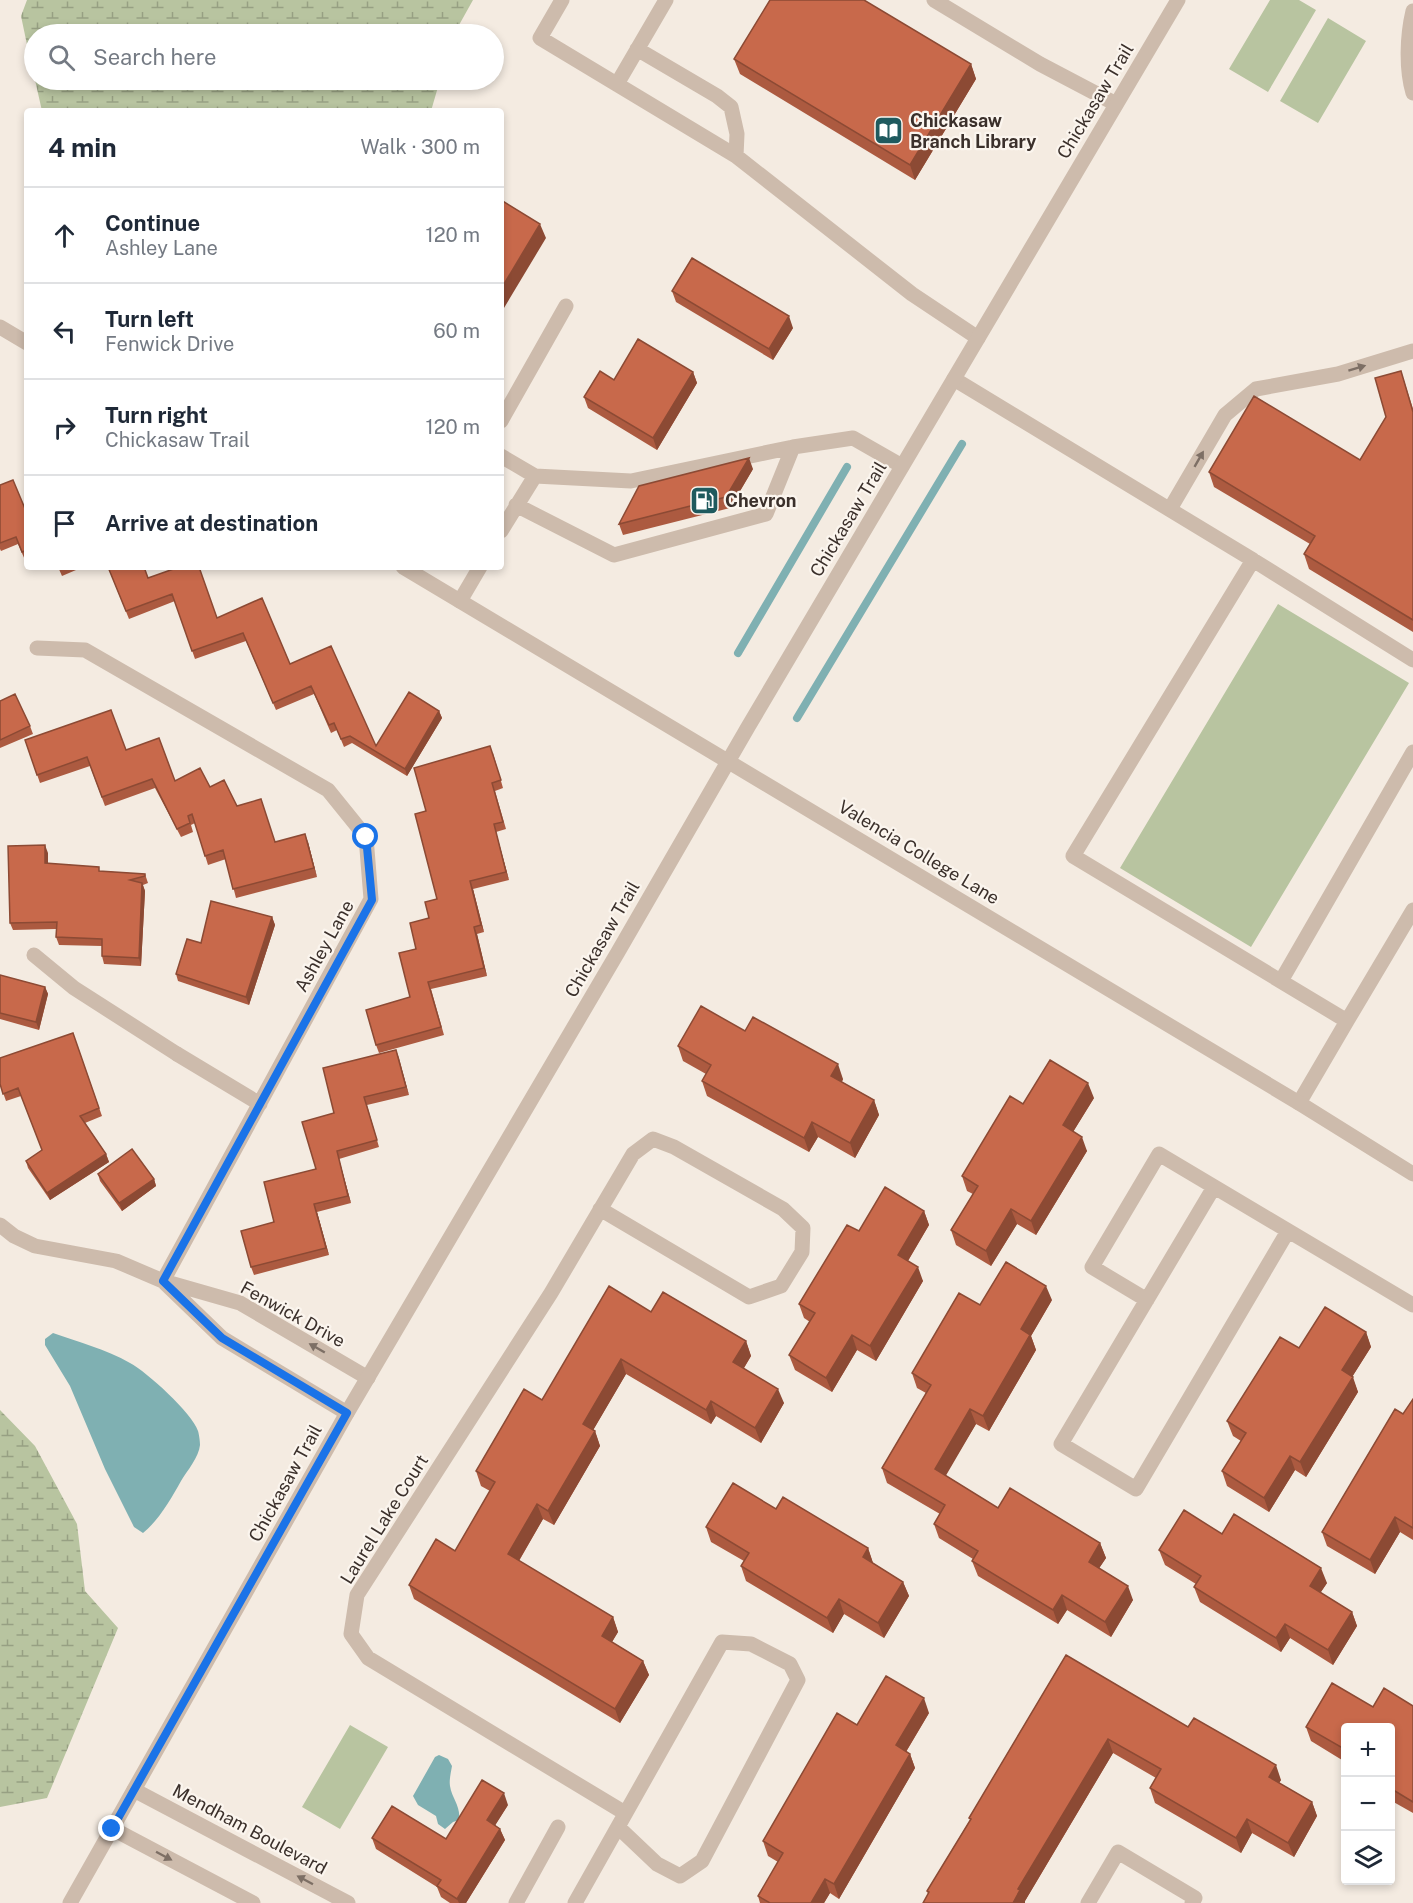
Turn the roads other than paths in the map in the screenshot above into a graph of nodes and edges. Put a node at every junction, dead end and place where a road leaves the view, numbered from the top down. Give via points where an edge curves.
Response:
1 (562, 0) edge
2 (666, 0) edge
3 (933, 0) edge
4 (1178, 0) edge
5 (1413, 11) edge
6 (638, 49) junction
7 (617, 84) junction
8 (1413, 93) edge
9 (1116, 104) junction
10 (736, 156) junction
11 (566, 306) dead end
12 (0, 327) edge
13 (978, 338) junction
14 (24, 341) edge
15 (1413, 351) edge
16 (954, 379) junction
17 (504, 417) edge
18 (793, 447) junction
19 (504, 458) edge
20 (902, 466) junction
21 (535, 476) junction
22 (516, 505) junction
23 (1170, 509) junction
24 (504, 526) edge
25 (1253, 560) junction
26 (408, 570) edge
27 (478, 570) edge
28 (460, 601) junction
29 (37, 648) dead end
30 (1413, 660) edge
31 (1413, 752) edge
32 (728, 760) junction
33 (1413, 910) edge
34 (34, 955) dead end
35 (1281, 981) junction
36 (1347, 1021) junction
37 (1299, 1103) junction
38 (260, 1104) junction
39 (1413, 1174) edge
40 (1214, 1187) junction
41 (600, 1209) junction
42 (0, 1225) edge
43 (1288, 1231) junction
44 (163, 1281) junction
45 (1147, 1299) junction
46 (1413, 1305) edge
47 (368, 1378) junction
48 (347, 1413) junction
49 (134, 1790) junction
50 (622, 1820) junction
51 (558, 1827) dead end
52 (112, 1829) junction
53 (70, 1903) edge
54 (253, 1903) edge
55 (348, 1903) edge
56 (516, 1903) edge
57 (575, 1903) edge
58 (1088, 1903) edge
59 (1192, 1903) edge

1 - 7 street via 540,38
2 - 6 street
3 - 9 street
4 - 9 street, Chickasaw Trail
5 - 8 street via 1409,56
6 - 7 street
6 - 10 street via 731,107
7 - 10 street
9 - 13 street, Chickasaw Trail
10 - 13 street via 912,294
11 - 17 street
12 - 14 street
13 - 16 street, Chickasaw Trail
23 -> 15 street via 1225,415 1256,389 1338,374
16 - 20 street, Chickasaw Trail
16 - 23 street
18 - 20 street via 853,438
18 - 21 street via 631,481
18 - 22 street via 766,513 614,555
19 - 21 street
20 - 32 street, Chickasaw Trail
21 - 22 street
22 - 24 street
23 - 25 street
25 - 30 street
25 - 35 street via 1073,856
26 - 28 street, Valencia College Lane
27 - 28 street
28 - 32 street, Valencia College Lane
29 - 38 street, Ashley Lane via 86,650 328,790 366,837 372,900
31 - 35 street
32 - 37 street, Valencia College Lane
32 - 47 street, Chickasaw Trail
33 - 36 street
34 - 38 street via 74,988
35 - 36 street
36 - 37 street
37 - 39 street, Valencia College Lane
38 - 44 street, Ashley Lane
40 - 43 street
40 - 45 street
40 - 45 street via 1159,1154 1092,1267
41 - 41 street, Laurel Lake Court via 748,1297 781,1286 802,1252 803,1228 783,1209 674,1147 653,1140 633,1154
41 - 50 street, Laurel Lake Court via 551,1293 357,1595 351,1634 368,1658
42 - 44 street, Fenwick Drive via 35,1246 116,1261
43 - 45 street via 1136,1489 1061,1444
43 - 46 street
47 -> 44 street, Fenwick Drive via 240,1303
44 - 48 street, Fenwick Drive via 222,1338
47 - 48 street, Chickasaw Trail
48 - 49 street, Chickasaw Trail
49 - 52 street, Chickasaw Trail
55 -> 49 street, Mendham Boulevard
50 - 50 street, Laurel Lake Court via 722,1642 750,1644 790,1664 798,1680 702,1861 680,1876 657,1864
50 - 57 street
51 - 56 street
52 - 53 street, Chickasaw Trail
52 -> 54 street
58 - 59 street via 1118,1852 1195,1898

